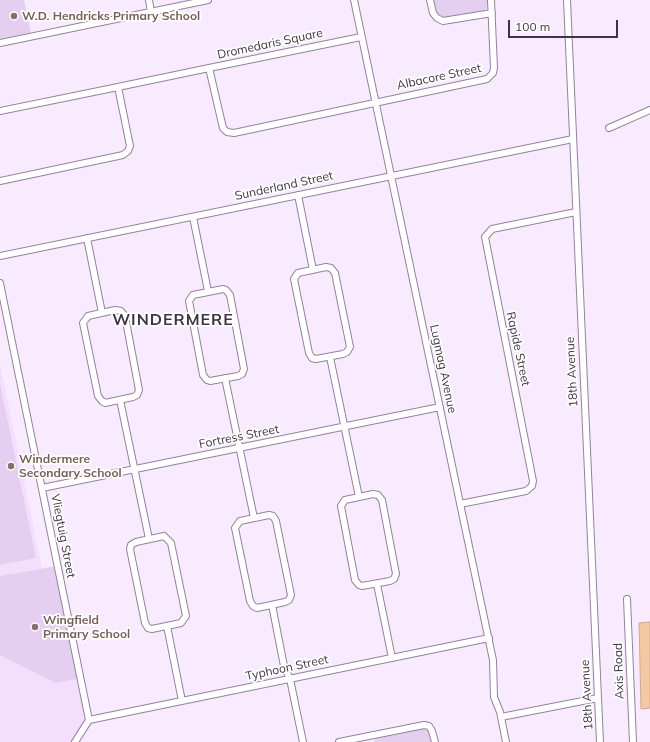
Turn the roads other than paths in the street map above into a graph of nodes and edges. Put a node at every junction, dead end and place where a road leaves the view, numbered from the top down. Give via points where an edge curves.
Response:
1 (149, 0) edge
2 (208, 0) edge
3 (354, 0) edge
4 (430, 0) edge
5 (491, 0) edge
6 (567, 0) edge
7 (151, 12) junction
8 (492, 13) junction
9 (362, 37) junction
10 (0, 43) edge
11 (209, 68) junction
12 (118, 87) junction
13 (375, 103) junction
14 (650, 110) edge
15 (0, 111) edge
16 (609, 128) dead end
17 (573, 139) junction
18 (391, 176) junction
19 (0, 181) edge
20 (298, 195) junction
21 (576, 212) junction
22 (193, 217) junction
23 (87, 238) junction
24 (0, 256) edge
25 (313, 270) junction
26 (0, 283) edge
27 (208, 291) junction
28 (102, 313) junction
29 (330, 357) junction
30 (225, 378) junction
31 (120, 400) junction
32 (440, 407) junction
33 (345, 426) junction
34 (240, 448) junction
35 (134, 469) junction
36 (42, 488) junction
37 (359, 496) junction
38 (460, 504) junction
39 (254, 518) junction
40 (149, 539) junction
41 (377, 584) junction
42 (627, 600) dead end
43 (272, 605) junction
44 (167, 626) junction
45 (489, 638) junction
46 (392, 658) junction
47 (290, 679) junction
48 (598, 698) junction
49 (182, 701) junction
50 (501, 717) junction
51 (89, 720) junction
52 (370, 739) edge
53 (75, 742) edge
54 (303, 742) edge
55 (339, 742) edge
56 (435, 742) edge
57 (506, 742) edge
58 (600, 742) edge
59 (634, 742) edge

1 - 7 street
2 - 7 street
3 - 9 street, Lugmag Avenue
4 - 8 street via 435,16 443,21
5 - 8 street, Albacore Street
6 - 17 street, 18th Avenue
7 - 10 street
8 - 13 street, Albacore Street via 494,68 490,77
9 - 11 street, Dromedaris Square
9 - 13 street, Lugmag Avenue
11 - 12 street
11 - 13 street, Dromedaris Square via 222,126 230,133
12 - 15 street
12 - 19 street via 129,141 128,151 123,155
13 - 18 street, Lugmag Avenue
14 - 16 street
17 - 18 street, Sunderland Street
17 - 21 street, 18th Avenue
18 - 20 street, Sunderland Street
18 - 32 street, Lugmag Avenue
20 - 22 street, Sunderland Street
20 - 25 street
21 - 38 street, Rapide Street via 492,229 485,237 533,481 532,486 526,490
21 - 48 street, 18th Avenue
22 - 23 street, Sunderland Street
22 - 27 street
23 - 24 street, Sunderland Street
23 - 28 street
25 - 29 street via 298,273 294,281 309,355 316,359
25 - 29 street via 328,267 334,271 350,345 345,353
26 - 36 street, Vliegtuig Street
27 - 30 street via 223,289 229,293 243,359 242,374
27 - 30 street via 193,295 189,301 200,360 203,375 207,380
28 - 31 street via 88,316 84,323 98,396 105,403
28 - 31 street via 117,310 124,316 139,390 135,396
29 - 33 street
30 - 34 street
31 - 35 street
32 - 33 street, Fortress Street
32 - 38 street, Lugmag Avenue
33 - 34 street, Fortress Street
33 - 37 street
34 - 35 street, Fortress Street
34 - 39 street
35 - 36 street, Fortress Street
35 - 40 street
36 - 51 street, Vliegtuig Street
37 - 41 street via 345,500 341,504 356,582 362,586
37 - 41 street via 374,494 381,498 396,576 392,580
38 - 45 street, Lugmag Avenue
39 - 43 street via 238,522 235,528 251,603 257,608
39 - 43 street via 269,515 276,519 291,597 287,601
40 - 44 street via 166,537 170,541 186,616 181,623
40 - 44 street via 134,543 130,549 145,623 152,629
41 - 46 street
42 - 59 street, Axis Road
43 - 47 street via 284,666
44 - 49 street
45 - 46 street, Typhoon Street
45 - 50 street, Lugmag Avenue via 494,672 494,697
46 - 47 street, Typhoon Street
47 - 49 street, Typhoon Street
47 - 54 street
48 - 50 street
48 - 58 street, 18th Avenue
49 - 51 street, Typhoon Street
50 - 57 street, Lugmag Avenue
51 - 53 street
52 - 55 street
52 - 56 street via 426,725 432,731

